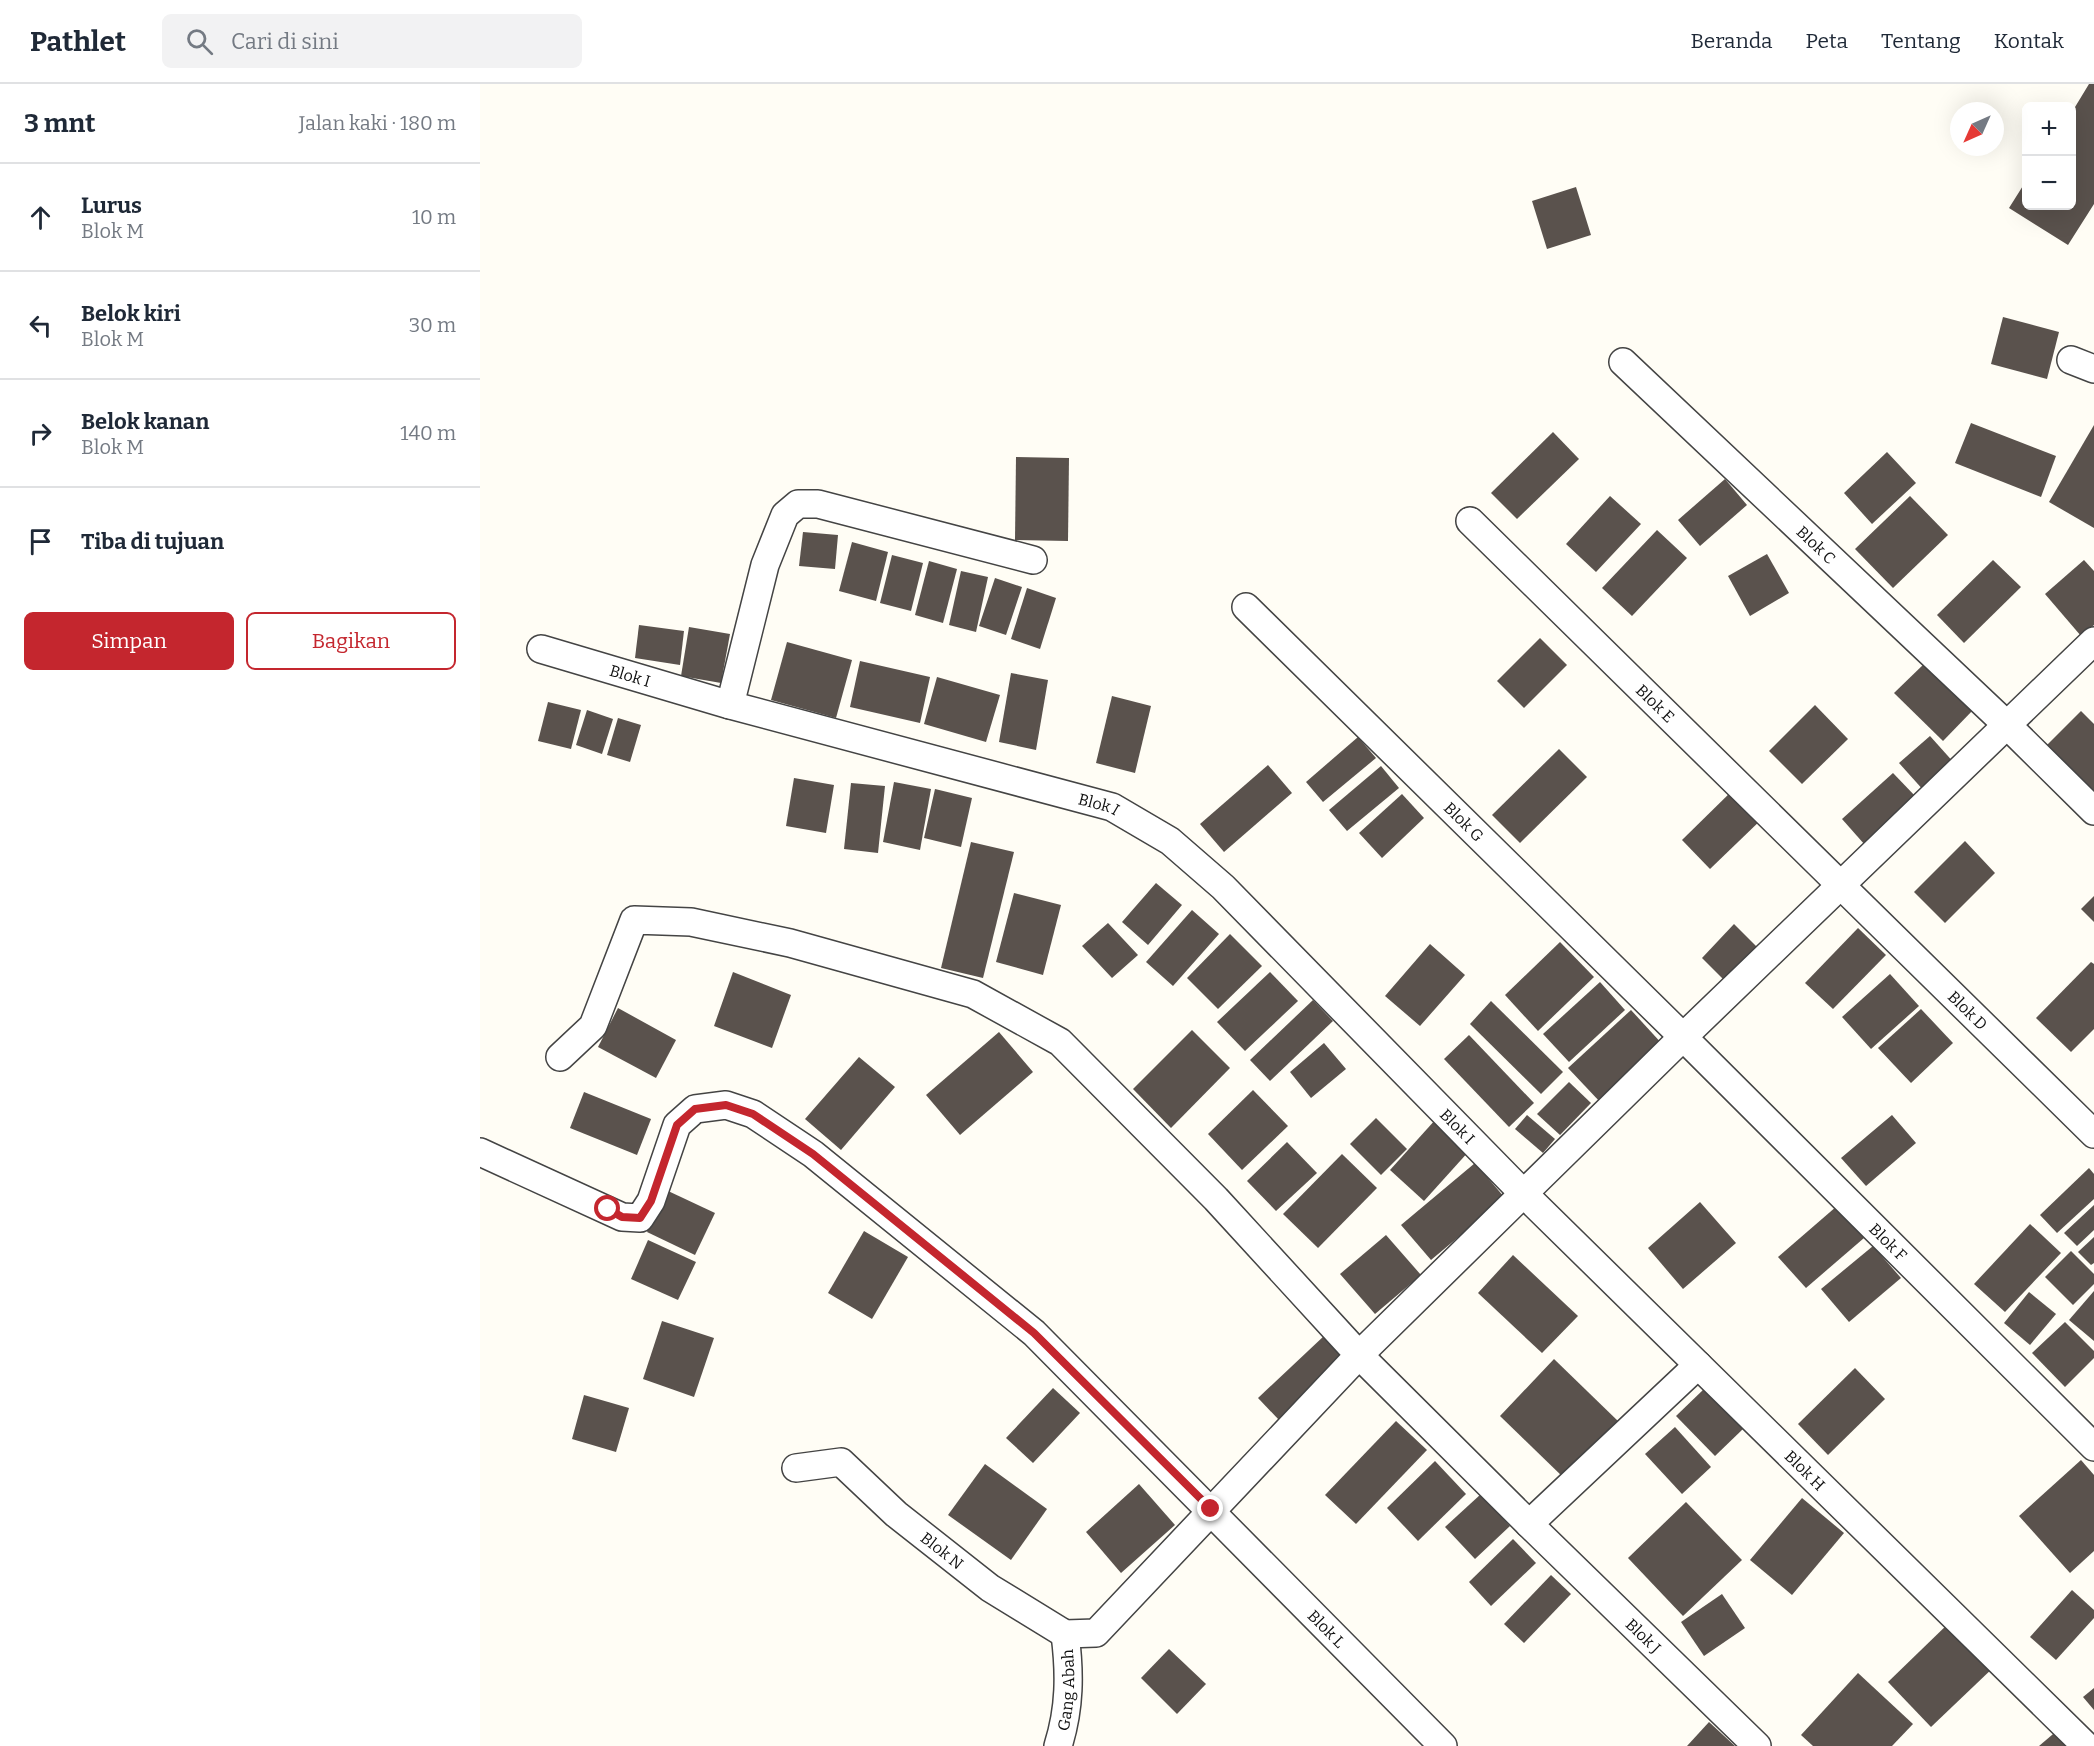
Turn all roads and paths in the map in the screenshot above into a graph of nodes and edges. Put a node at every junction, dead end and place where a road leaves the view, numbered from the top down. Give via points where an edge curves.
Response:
1 (1623, 362) dead end
2 (1470, 521) dead end
3 (1033, 560) dead end
4 (1246, 607) dead end
5 (2094, 641) edge
6 (541, 649) dead end
7 (730, 705) junction
8 (2008, 726) junction
9 (2094, 812) edge
10 (1840, 885) junction
11 (1683, 1037) junction
12 (560, 1057) dead end
13 (2094, 1134) edge
14 (480, 1152) edge
15 (1523, 1193) junction
16 (1359, 1355) junction
17 (1698, 1365) junction
18 (2094, 1447) edge
19 (796, 1468) dead end
20 (1211, 1509) junction
21 (1529, 1524) junction
22 (1065, 1634) junction
23 (1058, 1746) edge
24 (1443, 1746) edge
25 (1757, 1746) edge
26 (2086, 1746) edge

1 - 8 street, Blok C
2 - 10 street, Blok E
3 - 7 street via 818,504 798,504 785,515 765,565
4 - 11 street, Blok G
5 - 8 street
6 - 7 street, Blok I
7 - 15 street, Blok I via 1112,807 1170,841 1263,928
8 - 9 street, Blok C
8 - 10 street
10 - 11 street
10 - 13 street, Blok D
11 - 15 street
11 - 18 street, Blok F
12 - 16 street, Blok J via 593,1026 634,920 691,922 790,943 973,994 1060,1042 1216,1199
14 - 20 street, Blok L via 622,1217 640,1218 651,1201 677,1125 695,1109 726,1105 753,1114 813,1154 1034,1333
15 - 16 street
15 - 17 street, Blok H
16 - 20 street
16 - 21 street, Blok J
17 - 21 street
17 - 26 street, Blok H
19 - 22 street, Blok N via 841,1462 896,1514 990,1588
20 - 22 street via 1096,1633
20 - 24 street, Blok L
21 - 25 street, Blok J
22 - 23 street, Gang Abah via 1070,1676 1065,1726

